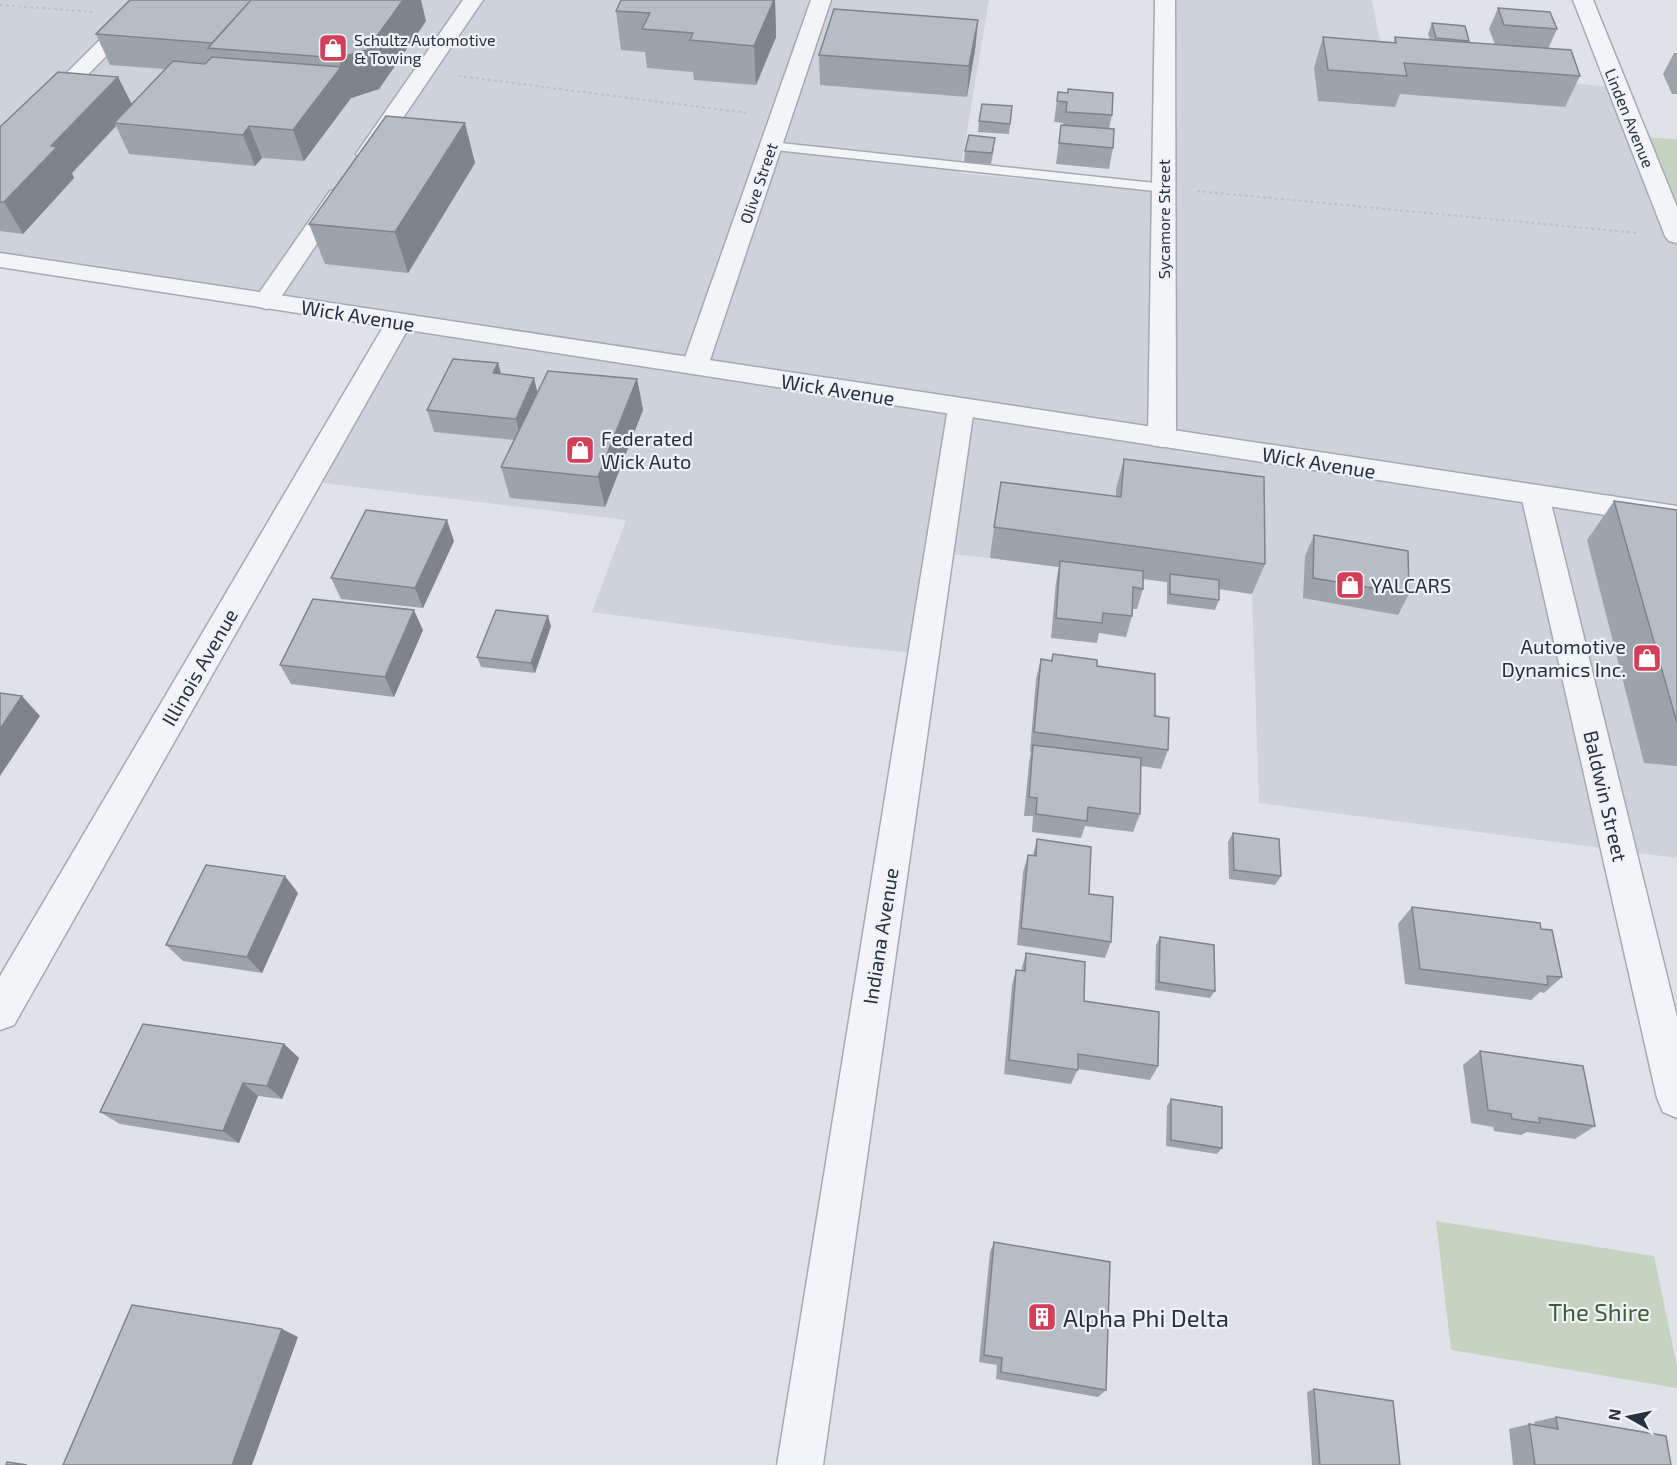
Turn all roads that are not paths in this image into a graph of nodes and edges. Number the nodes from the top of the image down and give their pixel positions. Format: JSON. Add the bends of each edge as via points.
{"nodes":[{"id":1,"x":151,"y":0,"type":"edge"},
{"id":2,"x":474,"y":0,"type":"edge"},
{"id":3,"x":821,"y":0,"type":"edge"},
{"id":4,"x":1165,"y":0,"type":"edge"},
{"id":5,"x":1583,"y":0,"type":"edge"},
{"id":6,"x":771,"y":146,"type":"junction"},
{"id":7,"x":0,"y":151,"type":"edge"},
{"id":8,"x":1164,"y":188,"type":"junction"},
{"id":9,"x":1677,"y":236,"type":"edge"},
{"id":10,"x":0,"y":260,"type":"edge"},
{"id":11,"x":266,"y":301,"type":"junction"},
{"id":12,"x":399,"y":322,"type":"junction"},
{"id":13,"x":695,"y":366,"type":"junction"},
{"id":14,"x":961,"y":408,"type":"junction"},
{"id":15,"x":1162,"y":438,"type":"junction"},
{"id":16,"x":1535,"y":495,"type":"junction"},
{"id":17,"x":1677,"y":516,"type":"edge"},
{"id":18,"x":0,"y":1012,"type":"edge"},
{"id":19,"x":1677,"y":1098,"type":"edge"},
{"id":20,"x":800,"y":1465,"type":"edge"}],
"edges":[{"from":1,"to":7,"type":"street"},
{"from":2,"to":11,"type":"street"},
{"from":3,"to":6,"type":"street","name":"Olive Street"},
{"from":4,"to":8,"type":"street","name":"Sycamore Street"},
{"from":5,"to":9,"type":"street","name":"Linden Avenue"},
{"from":6,"to":8,"type":"lane"},
{"from":6,"to":13,"type":"street","name":"Olive Street"},
{"from":8,"to":15,"type":"street","name":"Sycamore Street"},
{"from":10,"to":11,"type":"street","name":"Wick Avenue"},
{"from":11,"to":12,"type":"street","name":"Wick Avenue"},
{"from":12,"to":13,"type":"street","name":"Wick Avenue"},
{"from":12,"to":18,"type":"street","name":"Illinois Avenue"},
{"from":13,"to":14,"type":"street","name":"Wick Avenue"},
{"from":14,"to":15,"type":"street","name":"Wick Avenue"},
{"from":14,"to":20,"type":"street","name":"Indiana Avenue"},
{"from":15,"to":16,"type":"street","name":"Wick Avenue"},
{"from":16,"to":17,"type":"street","name":"Wick Avenue"},
{"from":16,"to":19,"type":"street","name":"Baldwin Street"}]}
